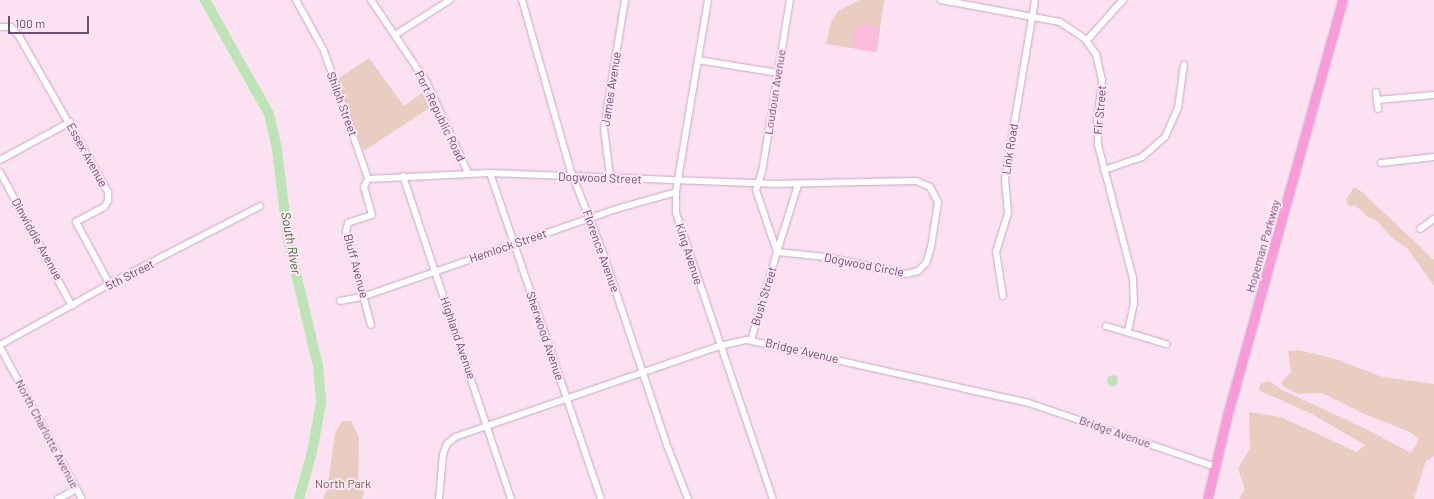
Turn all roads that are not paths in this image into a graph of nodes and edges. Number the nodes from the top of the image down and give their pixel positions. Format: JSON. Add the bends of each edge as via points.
{"nodes":[{"id":1,"x":296,"y":0,"type":"edge"},
{"id":2,"x":371,"y":0,"type":"edge"},
{"id":3,"x":450,"y":0,"type":"edge"},
{"id":4,"x":522,"y":0,"type":"edge"},
{"id":5,"x":625,"y":0,"type":"edge"},
{"id":6,"x":708,"y":0,"type":"edge"},
{"id":7,"x":790,"y":0,"type":"edge"},
{"id":8,"x":941,"y":0,"type":"edge"},
{"id":9,"x":1035,"y":0,"type":"edge"},
{"id":10,"x":1123,"y":0,"type":"edge"},
{"id":11,"x":1343,"y":0,"type":"edge"},
{"id":12,"x":952,"y":1,"type":"edge"},
{"id":13,"x":1032,"y":16,"type":"junction"},
{"id":14,"x":0,"y":27,"type":"edge"},
{"id":15,"x":395,"y":35,"type":"junction"},
{"id":16,"x":1087,"y":40,"type":"junction"},
{"id":17,"x":698,"y":60,"type":"junction"},
{"id":18,"x":1184,"y":64,"type":"dead end"},
{"id":19,"x":778,"y":73,"type":"junction"},
{"id":20,"x":1376,"y":92,"type":"dead end"},
{"id":21,"x":1434,"y":95,"type":"edge"},
{"id":22,"x":1377,"y":100,"type":"junction"},
{"id":23,"x":1378,"y":110,"type":"dead end"},
{"id":24,"x":70,"y":122,"type":"junction"},
{"id":25,"x":1434,"y":157,"type":"edge"},
{"id":26,"x":0,"y":160,"type":"edge"},
{"id":27,"x":1381,"y":163,"type":"dead end"},
{"id":28,"x":1104,"y":170,"type":"junction"},
{"id":29,"x":0,"y":172,"type":"edge"},
{"id":30,"x":468,"y":173,"type":"junction"},
{"id":31,"x":490,"y":173,"type":"junction"},
{"id":32,"x":403,"y":176,"type":"junction"},
{"id":33,"x":573,"y":176,"type":"junction"},
{"id":34,"x":610,"y":177,"type":"junction"},
{"id":35,"x":368,"y":179,"type":"junction"},
{"id":36,"x":677,"y":181,"type":"junction"},
{"id":37,"x":758,"y":184,"type":"junction"},
{"id":38,"x":798,"y":185,"type":"junction"},
{"id":39,"x":676,"y":192,"type":"junction"},
{"id":40,"x":260,"y":206,"type":"dead end"},
{"id":41,"x":590,"y":218,"type":"junction"},
{"id":42,"x":1434,"y":219,"type":"edge"},
{"id":43,"x":1420,"y":229,"type":"dead end"},
{"id":44,"x":514,"y":244,"type":"junction"},
{"id":45,"x":777,"y":252,"type":"junction"},
{"id":46,"x":435,"y":271,"type":"junction"},
{"id":47,"x":110,"y":284,"type":"junction"},
{"id":48,"x":364,"y":296,"type":"junction"},
{"id":49,"x":1003,"y":296,"type":"dead end"},
{"id":50,"x":340,"y":301,"type":"dead end"},
{"id":51,"x":72,"y":306,"type":"junction"},
{"id":52,"x":371,"y":325,"type":"dead end"},
{"id":53,"x":1106,"y":326,"type":"dead end"},
{"id":54,"x":1128,"y":332,"type":"junction"},
{"id":55,"x":751,"y":340,"type":"junction"},
{"id":56,"x":1166,"y":344,"type":"dead end"},
{"id":57,"x":0,"y":346,"type":"edge"},
{"id":58,"x":720,"y":346,"type":"junction"},
{"id":59,"x":643,"y":373,"type":"junction"},
{"id":60,"x":567,"y":399,"type":"junction"},
{"id":61,"x":487,"y":426,"type":"junction"},
{"id":62,"x":1216,"y":467,"type":"junction"},
{"id":63,"x":77,"y":488,"type":"junction"},
{"id":64,"x":58,"y":499,"type":"edge"},
{"id":65,"x":82,"y":499,"type":"edge"},
{"id":66,"x":439,"y":499,"type":"edge"},
{"id":67,"x":511,"y":499,"type":"edge"},
{"id":68,"x":601,"y":499,"type":"edge"},
{"id":69,"x":688,"y":499,"type":"edge"},
{"id":70,"x":773,"y":499,"type":"edge"},
{"id":71,"x":1208,"y":499,"type":"edge"}],
"edges":[{"from":1,"to":35,"type":"street","name":"Shiloh Street","via":[[322,47]]},
{"from":2,"to":15,"type":"street","name":"Port Republic Road"},
{"from":3,"to":15,"type":"street"},
{"from":4,"to":33,"type":"street","name":"Florence Avenue"},
{"from":5,"to":34,"type":"street","name":"James Avenue","via":[[604,128]]},
{"from":6,"to":17,"type":"street","name":"King Avenue"},
{"from":7,"to":19,"type":"street","name":"Loudoun Avenue"},
{"from":8,"to":12,"type":"street","name":"Fir Street"},
{"from":9,"to":13,"type":"street","name":"Link Road"},
{"from":10,"to":16,"type":"street"},
{"from":11,"to":62,"type":"main road","name":"Hopeman Parkway"},
{"from":12,"to":13,"type":"street","name":"Fir Street"},
{"from":13,"to":16,"type":"street","name":"Fir Street","via":[[1068,25]]},
{"from":13,"to":49,"type":"street","name":"Link Road","via":[[1005,179],[1008,213],[996,252]]},
{"from":14,"to":24,"type":"street","name":"Essex Avenue","via":[[10,27],[19,36],[61,112]]},
{"from":15,"to":30,"type":"street","name":"Port Republic Road","via":[[427,83]]},
{"from":16,"to":28,"type":"street","name":"Fir Street","via":[[1096,54],[1102,73],[1097,135]]},
{"from":17,"to":19,"type":"street"},
{"from":17,"to":36,"type":"street","name":"King Avenue"},
{"from":18,"to":28,"type":"street","via":[[1178,108],[1164,137],[1142,157]]},
{"from":19,"to":37,"type":"street","name":"Loudoun Avenue"},
{"from":20,"to":22,"type":"street"},
{"from":21,"to":22,"type":"street"},
{"from":22,"to":23,"type":"street"},
{"from":24,"to":26,"type":"street"},
{"from":24,"to":47,"type":"street","name":"Essex Avenue","via":[[108,192],[108,201],[104,207],[76,222]]},
{"from":25,"to":27,"type":"street"},
{"from":28,"to":54,"type":"street","name":"Fir Street","via":[[1133,278],[1134,303]]},
{"from":29,"to":51,"type":"street","name":"Dinwiddie Avenue"},
{"from":30,"to":31,"type":"street","name":"Dogwood Street"},
{"from":30,"to":32,"type":"street","name":"Dogwood Street"},
{"from":31,"to":33,"type":"street","name":"Dogwood Street"},
{"from":31,"to":44,"type":"street","name":"Sherwood Avenue"},
{"from":32,"to":35,"type":"street"},
{"from":32,"to":46,"type":"street","name":"Highland Avenue"},
{"from":33,"to":34,"type":"street","name":"Dogwood Street"},
{"from":33,"to":41,"type":"street","name":"Florence Avenue"},
{"from":34,"to":36,"type":"street","name":"Dogwood Street"},
{"from":35,"to":48,"type":"street","name":"Bluff Avenue","via":[[364,187],[372,215],[348,223],[346,228]]},
{"from":36,"to":37,"type":"street","name":"Dogwood Street"},
{"from":36,"to":39,"type":"street","name":"King Avenue"},
{"from":37,"to":38,"type":"street","name":"Dogwood Street"},
{"from":37,"to":45,"type":"street","name":"Bush Street","via":[[756,199]]},
{"from":38,"to":45,"type":"street","name":"Bush Street"},
{"from":38,"to":45,"type":"street","name":"Dogwood Circle","via":[[916,181],[927,185],[936,196],[938,207],[928,259],[918,271],[907,274],[826,257]]},
{"from":39,"to":41,"type":"street","name":"Hemlock Street"},
{"from":39,"to":58,"type":"street","name":"King Avenue","via":[[678,218]]},
{"from":40,"to":47,"type":"street","name":"5th Street"},
{"from":41,"to":44,"type":"street","name":"Hemlock Street"},
{"from":41,"to":59,"type":"street","name":"Florence Avenue"},
{"from":42,"to":43,"type":"street"},
{"from":44,"to":46,"type":"street","name":"Hemlock Street"},
{"from":44,"to":60,"type":"street","name":"Sherwood Avenue"},
{"from":45,"to":55,"type":"street","name":"Bush Street"},
{"from":46,"to":48,"type":"street","name":"Hemlock Street"},
{"from":46,"to":61,"type":"street","name":"Highland Avenue"},
{"from":47,"to":51,"type":"street","name":"5th Street"},
{"from":48,"to":50,"type":"street","name":"Hemlock Street"},
{"from":48,"to":52,"type":"street","name":"Bluff Avenue"},
{"from":51,"to":57,"type":"street","name":"5th Street"},
{"from":53,"to":54,"type":"street"},
{"from":54,"to":56,"type":"street"},
{"from":55,"to":58,"type":"street","name":"Bridge Avenue"},
{"from":55,"to":62,"type":"street","name":"Bridge Avenue","via":[[1034,405]]},
{"from":57,"to":63,"type":"street","name":"North Charlotte Avenue"},
{"from":58,"to":59,"type":"street","name":"Bridge Avenue"},
{"from":58,"to":70,"type":"street","name":"King Avenue"},
{"from":59,"to":60,"type":"street","name":"Bridge Avenue"},
{"from":59,"to":69,"type":"street","name":"Florence Avenue"},
{"from":60,"to":61,"type":"street","name":"Bridge Avenue"},
{"from":60,"to":68,"type":"street","name":"Sherwood Avenue"},
{"from":61,"to":66,"type":"street","name":"Bridge Avenue","via":[[460,435],[447,444],[443,454]]},
{"from":61,"to":67,"type":"street","name":"Highland Avenue"},
{"from":62,"to":71,"type":"main road","name":"Hopeman Parkway"},
{"from":63,"to":64,"type":"street"},
{"from":63,"to":65,"type":"street","name":"North Charlotte Avenue"}]}
